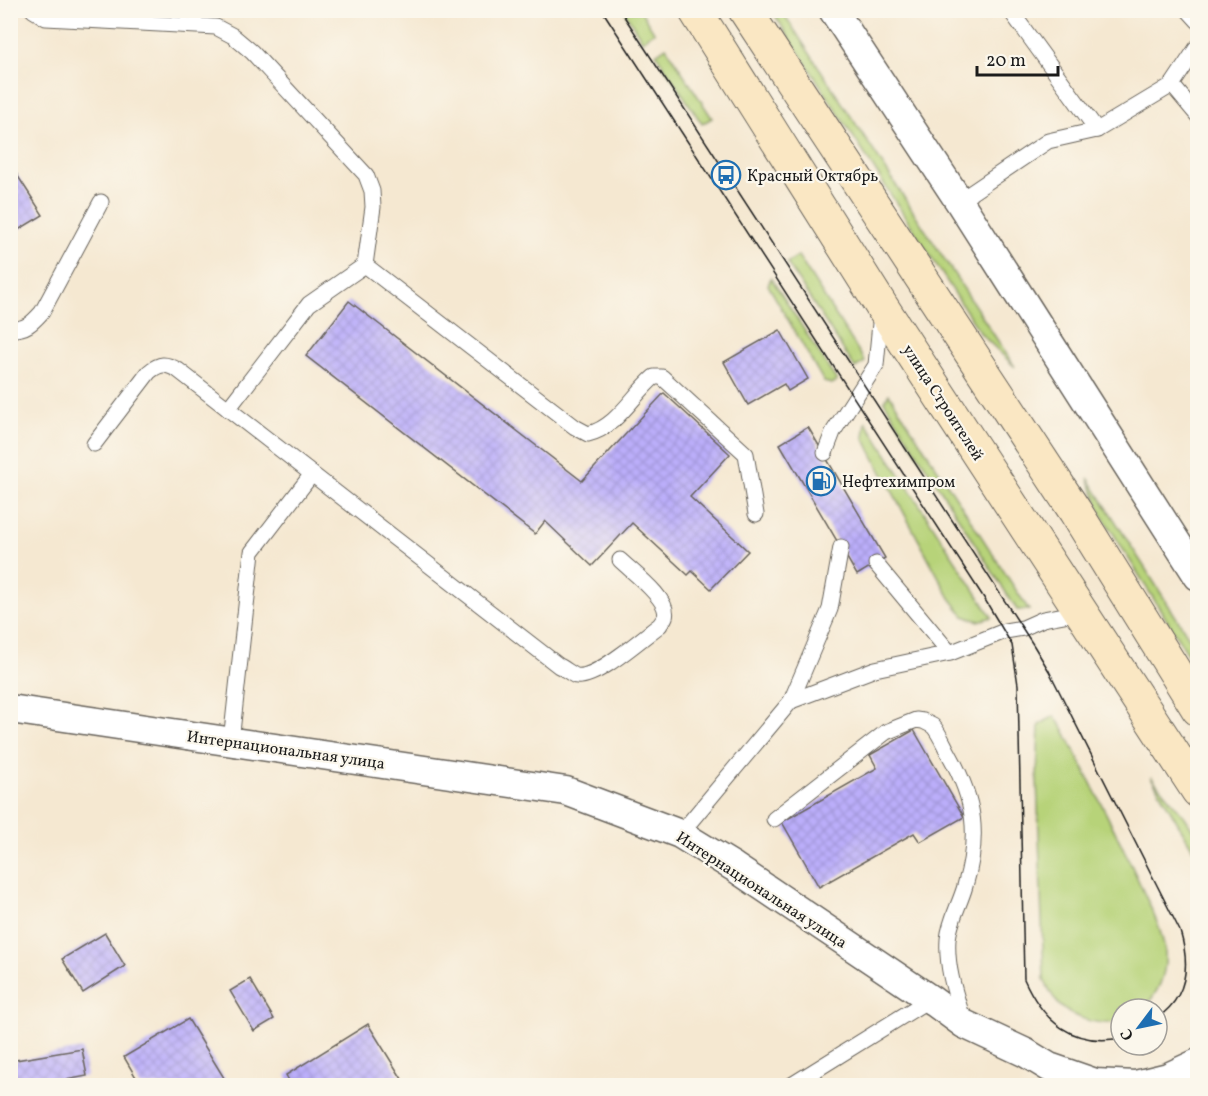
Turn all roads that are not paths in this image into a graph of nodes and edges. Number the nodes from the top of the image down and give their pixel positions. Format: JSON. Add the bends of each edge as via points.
{"nodes":[{"id":1,"x":33,"y":10,"type":"edge"},
{"id":2,"x":695,"y":10,"type":"edge"},
{"id":3,"x":745,"y":10,"type":"edge"},
{"id":4,"x":833,"y":10,"type":"edge"},
{"id":5,"x":1010,"y":10,"type":"edge"},
{"id":6,"x":1188,"y":10,"type":"edge"},
{"id":7,"x":1197,"y":21,"type":"edge"},
{"id":8,"x":1197,"y":46,"type":"edge"},
{"id":9,"x":1172,"y":86,"type":"junction"},
{"id":10,"x":1197,"y":116,"type":"edge"},
{"id":11,"x":1097,"y":130,"type":"junction"},
{"id":12,"x":959,"y":201,"type":"junction"},
{"id":13,"x":101,"y":202,"type":"dead end"},
{"id":14,"x":365,"y":265,"type":"junction"},
{"id":15,"x":882,"y":307,"type":"junction"},
{"id":16,"x":10,"y":329,"type":"edge"},
{"id":17,"x":228,"y":408,"type":"junction"},
{"id":18,"x":94,"y":444,"type":"dead end"},
{"id":19,"x":825,"y":453,"type":"dead end"},
{"id":20,"x":312,"y":474,"type":"junction"},
{"id":21,"x":756,"y":514,"type":"dead end"},
{"id":22,"x":841,"y":547,"type":"dead end"},
{"id":23,"x":620,"y":560,"type":"dead end"},
{"id":24,"x":876,"y":564,"type":"dead end"},
{"id":25,"x":1197,"y":576,"type":"edge"},
{"id":26,"x":1080,"y":612,"type":"junction"},
{"id":27,"x":950,"y":653,"type":"junction"},
{"id":28,"x":791,"y":701,"type":"junction"},
{"id":29,"x":10,"y":709,"type":"edge"},
{"id":30,"x":1197,"y":709,"type":"edge"},
{"id":31,"x":231,"y":741,"type":"junction"},
{"id":32,"x":1197,"y":791,"type":"edge"},
{"id":33,"x":774,"y":819,"type":"dead end"},
{"id":34,"x":680,"y":834,"type":"junction"},
{"id":35,"x":930,"y":999,"type":"junction"},
{"id":36,"x":964,"y":1024,"type":"junction"},
{"id":37,"x":1197,"y":1063,"type":"edge"},
{"id":38,"x":1156,"y":1084,"type":"edge"},
{"id":39,"x":790,"y":1086,"type":"edge"}],
"edges":[{"from":1,"to":14,"type":"lane","via":[[46,18],[216,27],[233,36],[366,175],[373,207]]},
{"from":2,"to":15,"type":"main road","name":"улица Строителей"},
{"from":3,"to":30,"type":"main road","via":[[1075,511]]},
{"from":4,"to":12,"type":"street"},
{"from":5,"to":11,"type":"lane"},
{"from":6,"to":7,"type":"lane"},
{"from":8,"to":9,"type":"lane"},
{"from":9,"to":10,"type":"lane"},
{"from":9,"to":11,"type":"lane"},
{"from":11,"to":12,"type":"lane","via":[[1048,141]]},
{"from":12,"to":25,"type":"street"},
{"from":13,"to":16,"type":"lane","via":[[42,312],[31,325]]},
{"from":14,"to":17,"type":"lane","via":[[309,304]]},
{"from":14,"to":21,"type":"lane","via":[[588,434],[608,425],[654,377],[662,377],[747,454]]},
{"from":15,"to":19,"type":"lane","via":[[876,365],[833,432]]},
{"from":15,"to":26,"type":"main road","name":"улица Строителей"},
{"from":17,"to":18,"type":"lane","via":[[178,370],[167,364],[158,365]]},
{"from":17,"to":20,"type":"lane"},
{"from":20,"to":23,"type":"lane","via":[[559,666],[576,675],[603,666],[666,616],[659,596]]},
{"from":20,"to":31,"type":"lane","via":[[252,552]]},
{"from":22,"to":28,"type":"lane","via":[[830,609]]},
{"from":24,"to":27,"type":"lane"},
{"from":26,"to":27,"type":"lane","via":[[1042,620]]},
{"from":26,"to":32,"type":"main road","name":"улица Строителей"},
{"from":27,"to":28,"type":"lane","via":[[875,669]]},
{"from":28,"to":34,"type":"lane"},
{"from":29,"to":31,"type":"street","name":"Интернациональная улица"},
{"from":31,"to":34,"type":"street","name":"Интернациональная улица","via":[[566,790]]},
{"from":33,"to":36,"type":"lane","via":[[886,732],[916,720],[933,726],[966,787],[972,812],[971,859],[950,927],[947,951]]},
{"from":34,"to":35,"type":"street","name":"Интернациональная улица"},
{"from":35,"to":36,"type":"street","name":"Интернациональная улица"},
{"from":35,"to":39,"type":"lane"},
{"from":36,"to":38,"type":"street","name":"Интернациональная улица","via":[[1072,1076],[1095,1083]]},
{"from":37,"to":38,"type":"street","name":"Интернациональная улица"}]}
